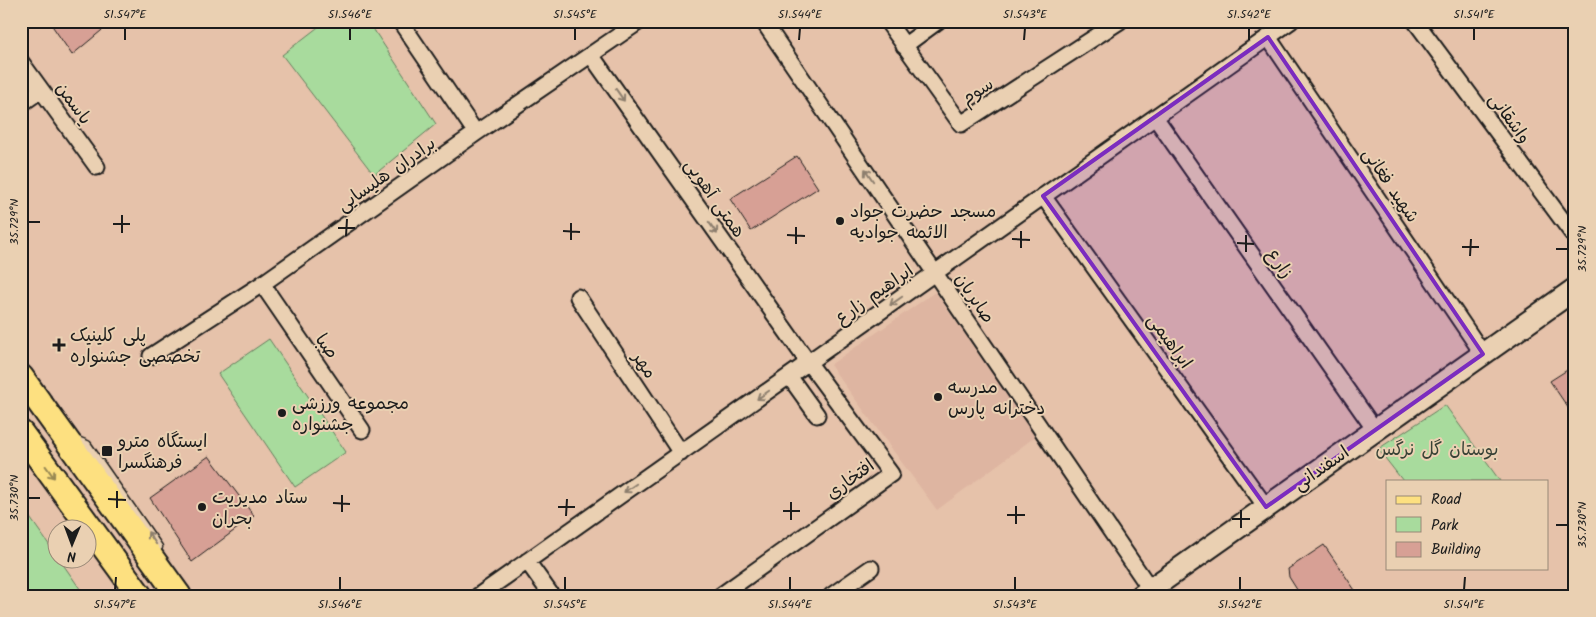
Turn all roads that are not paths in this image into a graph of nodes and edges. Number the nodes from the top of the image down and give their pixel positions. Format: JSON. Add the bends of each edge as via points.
{"nodes":[{"id":1,"x":400,"y":21,"type":"edge"},
{"id":2,"x":640,"y":21,"type":"edge"},
{"id":3,"x":764,"y":21,"type":"edge"},
{"id":4,"x":887,"y":21,"type":"edge"},
{"id":5,"x":938,"y":21,"type":"edge"},
{"id":6,"x":1120,"y":21,"type":"edge"},
{"id":7,"x":1291,"y":21,"type":"edge"},
{"id":8,"x":1415,"y":21,"type":"edge"},
{"id":9,"x":1268,"y":37,"type":"junction"},
{"id":10,"x":904,"y":46,"type":"junction"},
{"id":11,"x":592,"y":55,"type":"junction"},
{"id":12,"x":21,"y":62,"type":"edge"},
{"id":13,"x":42,"y":90,"type":"junction"},
{"id":14,"x":21,"y":104,"type":"edge"},
{"id":15,"x":1155,"y":117,"type":"junction"},
{"id":16,"x":476,"y":133,"type":"junction"},
{"id":17,"x":97,"y":166,"type":"dead end"},
{"id":18,"x":1043,"y":196,"type":"junction"},
{"id":19,"x":1575,"y":237,"type":"edge"},
{"id":20,"x":936,"y":273,"type":"junction"},
{"id":21,"x":262,"y":284,"type":"junction"},
{"id":22,"x":1575,"y":289,"type":"edge"},
{"id":23,"x":578,"y":297,"type":"dead end"},
{"id":24,"x":1482,"y":354,"type":"junction"},
{"id":25,"x":151,"y":356,"type":"dead end"},
{"id":26,"x":808,"y":362,"type":"junction"},
{"id":27,"x":789,"y":376,"type":"junction"},
{"id":28,"x":21,"y":377,"type":"edge"},
{"id":29,"x":816,"y":415,"type":"dead end"},
{"id":30,"x":362,"y":430,"type":"dead end"},
{"id":31,"x":1375,"y":430,"type":"junction"},
{"id":32,"x":21,"y":432,"type":"edge"},
{"id":33,"x":65,"y":439,"type":"junction"},
{"id":34,"x":681,"y":453,"type":"junction"},
{"id":35,"x":1266,"y":507,"type":"junction"},
{"id":36,"x":163,"y":554,"type":"dead end"},
{"id":37,"x":527,"y":561,"type":"junction"},
{"id":38,"x":871,"y":568,"type":"dead end"},
{"id":39,"x":179,"y":590,"type":"edge"},
{"id":40,"x":1149,"y":594,"type":"edge"},
{"id":41,"x":140,"y":596,"type":"edge"},
{"id":42,"x":478,"y":596,"type":"edge"},
{"id":43,"x":552,"y":596,"type":"edge"},
{"id":44,"x":720,"y":596,"type":"edge"},
{"id":45,"x":831,"y":596,"type":"edge"}],
"edges":[{"from":1,"to":16,"type":"street"},
{"from":2,"to":11,"type":"street","name":"برادران هلیسایی"},
{"from":20,"to":3,"type":"street","name":"صابریان","one_way":true},
{"from":4,"to":10,"type":"street","name":"سوم"},
{"from":5,"to":10,"type":"street"},
{"from":6,"to":10,"type":"street","name":"سوم","via":[[961,124]]},
{"from":7,"to":9,"type":"street","name":"ابراهیم زارع"},
{"from":8,"to":19,"type":"street","name":"واشقانی"},
{"from":9,"to":15,"type":"street","name":"ابراهیم زارع"},
{"from":9,"to":24,"type":"street","name":"شهید فغانی"},
{"from":11,"to":16,"type":"street","name":"برادران هلیسایی"},
{"from":11,"to":26,"type":"street","name":"همتی آهویی","one_way":true},
{"from":12,"to":13,"type":"street","name":"یاسمن"},
{"from":13,"to":14,"type":"street"},
{"from":13,"to":17,"type":"street","name":"یاسمن"},
{"from":15,"to":18,"type":"street","name":"ابراهیم زارع"},
{"from":15,"to":31,"type":"street","name":"زارع"},
{"from":16,"to":21,"type":"street","name":"برادران هلیسایی"},
{"from":18,"to":20,"type":"street","name":"ابراهیم زارع"},
{"from":18,"to":35,"type":"street","name":"ابراهیمی"},
{"from":20,"to":26,"type":"street","name":"ابراهیم زارع","one_way":true},
{"from":20,"to":40,"type":"street","name":"صابریان"},
{"from":21,"to":25,"type":"street","name":"برادران هلیسایی"},
{"from":21,"to":30,"type":"street","name":"صبا"},
{"from":22,"to":24,"type":"main road","name":"اسفندانی"},
{"from":23,"to":34,"type":"street","name":"مهر"},
{"from":24,"to":31,"type":"main road","name":"اسفندانی"},
{"from":26,"to":27,"type":"street","name":"ابراهیم زارع"},
{"from":26,"to":44,"type":"street","name":"افتخاری","via":[[891,474]]},
{"from":27,"to":29,"type":"street"},
{"from":27,"to":34,"type":"street","name":"ابراهیم زارع","one_way":true},
{"from":28,"to":33,"type":"main road"},
{"from":31,"to":35,"type":"main road","name":"اسفندانی"},
{"from":32,"to":41,"type":"main road","one_way":true},
{"from":36,"to":33,"type":"lane","one_way":true,"via":[[87,445]]},
{"from":33,"to":39,"type":"main road"},
{"from":34,"to":37,"type":"street","name":"ابراهیم زارع","one_way":true},
{"from":35,"to":40,"type":"main road","name":"اسفندانی"},
{"from":37,"to":42,"type":"street","name":"ابراهیم زارع"},
{"from":37,"to":43,"type":"street"},
{"from":38,"to":45,"type":"street"}]}
